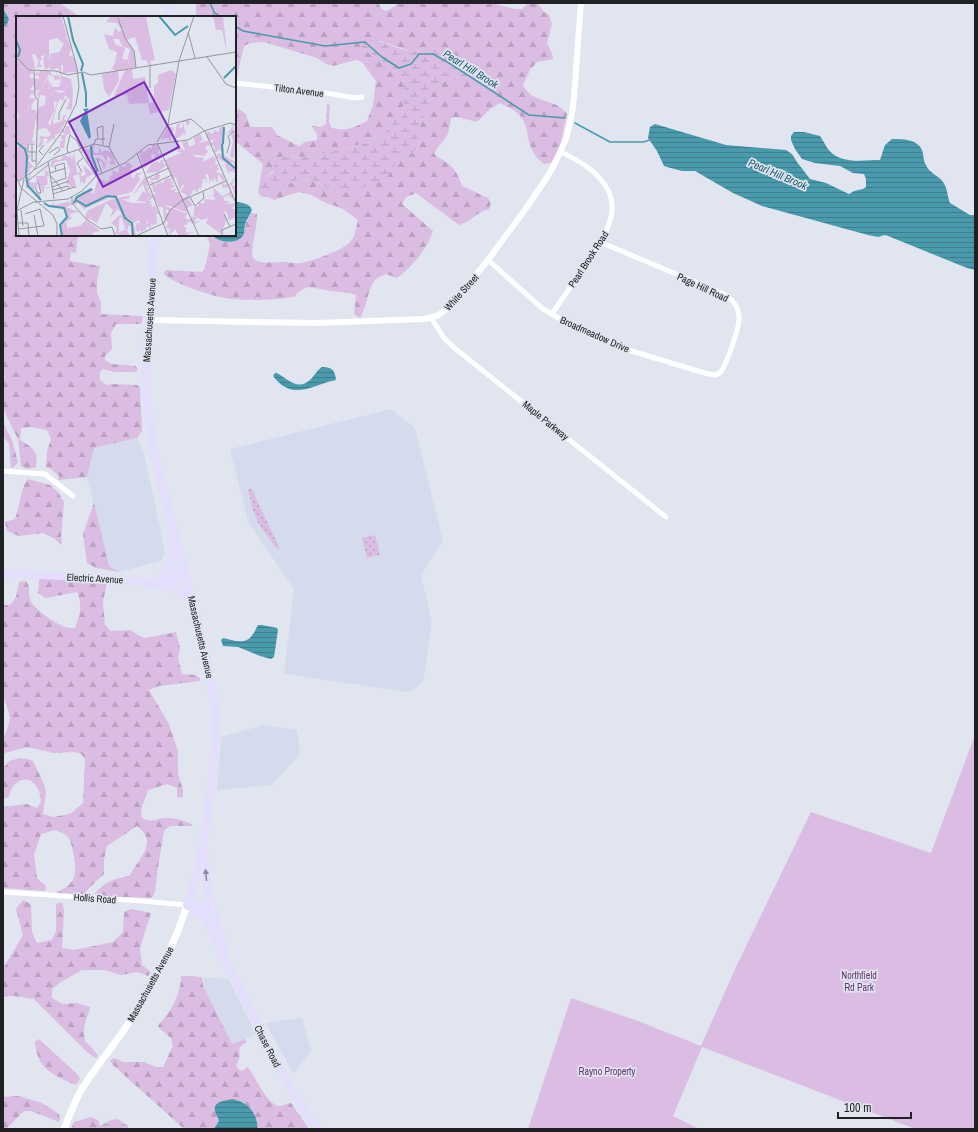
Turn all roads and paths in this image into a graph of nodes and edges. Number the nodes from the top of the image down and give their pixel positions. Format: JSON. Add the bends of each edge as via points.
{"nodes":[{"id":1,"x":170,"y":3,"type":"edge"},
{"id":2,"x":581,"y":3,"type":"edge"},
{"id":3,"x":169,"y":16,"type":"edge"},
{"id":4,"x":236,"y":83,"type":"edge"},
{"id":5,"x":362,"y":97,"type":"dead end"},
{"id":6,"x":561,"y":152,"type":"junction"},
{"id":7,"x":155,"y":236,"type":"edge"},
{"id":8,"x":600,"y":242,"type":"junction"},
{"id":9,"x":488,"y":260,"type":"junction"},
{"id":10,"x":552,"y":314,"type":"junction"},
{"id":11,"x":431,"y":318,"type":"junction"},
{"id":12,"x":148,"y":320,"type":"junction"},
{"id":13,"x":719,"y":374,"type":"joint"},
{"id":14,"x":3,"y":471,"type":"edge"},
{"id":15,"x":73,"y":496,"type":"dead end"},
{"id":16,"x":666,"y":517,"type":"dead end"},
{"id":17,"x":170,"y":519,"type":"junction"},
{"id":18,"x":185,"y":571,"type":"junction"},
{"id":19,"x":3,"y":573,"type":"edge"},
{"id":20,"x":153,"y":584,"type":"junction"},
{"id":21,"x":162,"y":585,"type":"junction"},
{"id":22,"x":192,"y":601,"type":"junction"},
{"id":23,"x":205,"y":834,"type":"junction"},
{"id":24,"x":3,"y":892,"type":"edge"},
{"id":25,"x":187,"y":905,"type":"junction"},
{"id":26,"x":213,"y":914,"type":"junction"},
{"id":27,"x":225,"y":959,"type":"junction"},
{"id":28,"x":64,"y":1129,"type":"edge"},
{"id":29,"x":318,"y":1129,"type":"edge"}],
"edges":[{"from":1,"to":3,"type":"main road"},
{"from":2,"to":6,"type":"street","name":"White Street","via":[[574,96],[569,127]]},
{"from":4,"to":5,"type":"street","name":"Tilton Avenue"},
{"from":6,"to":8,"type":"street","name":"Pearl Brook Road","via":[[592,169],[610,193],[612,217]]},
{"from":6,"to":9,"type":"street","name":"White Street","via":[[548,176]]},
{"from":7,"to":12,"type":"main road","name":"Massachusetts Avenue"},
{"from":8,"to":10,"type":"street","name":"Pearl Brook Road"},
{"from":8,"to":13,"type":"street","name":"Page Hill Road","via":[[726,295],[732,301],[738,309],[739,326]]},
{"from":9,"to":10,"type":"street","name":"Broadmeadow Drive"},
{"from":9,"to":11,"type":"street","name":"White Street","via":[[449,307]]},
{"from":10,"to":13,"type":"street","name":"Broadmeadow Drive","via":[[625,349],[708,374]]},
{"from":11,"to":12,"type":"street","name":"White Street","via":[[318,323]]},
{"from":11,"to":16,"type":"street","name":"Maple Parkway","via":[[444,338],[461,353]]},
{"from":12,"to":17,"type":"main road","name":"Massachusetts Avenue","via":[[146,395],[152,442]]},
{"from":14,"to":15,"type":"street","via":[[45,474]]},
{"from":17,"to":18,"type":"main road","name":"Massachusetts Avenue"},
{"from":17,"to":20,"type":"main road","via":[[170,564],[165,575]]},
{"from":18,"to":20,"type":"main road"},
{"from":18,"to":21,"type":"main road","via":[[175,581]]},
{"from":18,"to":22,"type":"main road","name":"Massachusetts Avenue"},
{"from":19,"to":20,"type":"main road","name":"Electric Avenue","via":[[98,577]]},
{"from":20,"to":21,"type":"main road","name":"Electric Avenue"},
{"from":21,"to":22,"type":"main road","via":[[182,592]]},
{"from":22,"to":23,"type":"main road","name":"Massachusetts Avenue","via":[[209,665],[215,714],[214,762]]},
{"from":23,"to":25,"type":"main road","name":"Massachusetts Avenue","via":[[197,874]]},
{"from":26,"to":23,"type":"main road","name":"Chase Road","one_way":true,"via":[[207,891]]},
{"from":24,"to":25,"type":"street","name":"Hollis Road"},
{"from":25,"to":26,"type":"main road","via":[[200,906]]},
{"from":25,"to":27,"type":"main road","name":"Chase Road","via":[[204,917]]},
{"from":25,"to":28,"type":"main road","name":"Massachusetts Avenue","via":[[163,965],[131,1019],[83,1088]]},
{"from":26,"to":27,"type":"main road","name":"Chase Road"},
{"from":27,"to":29,"type":"main road","name":"Chase Road","via":[[289,1087]]}]}
